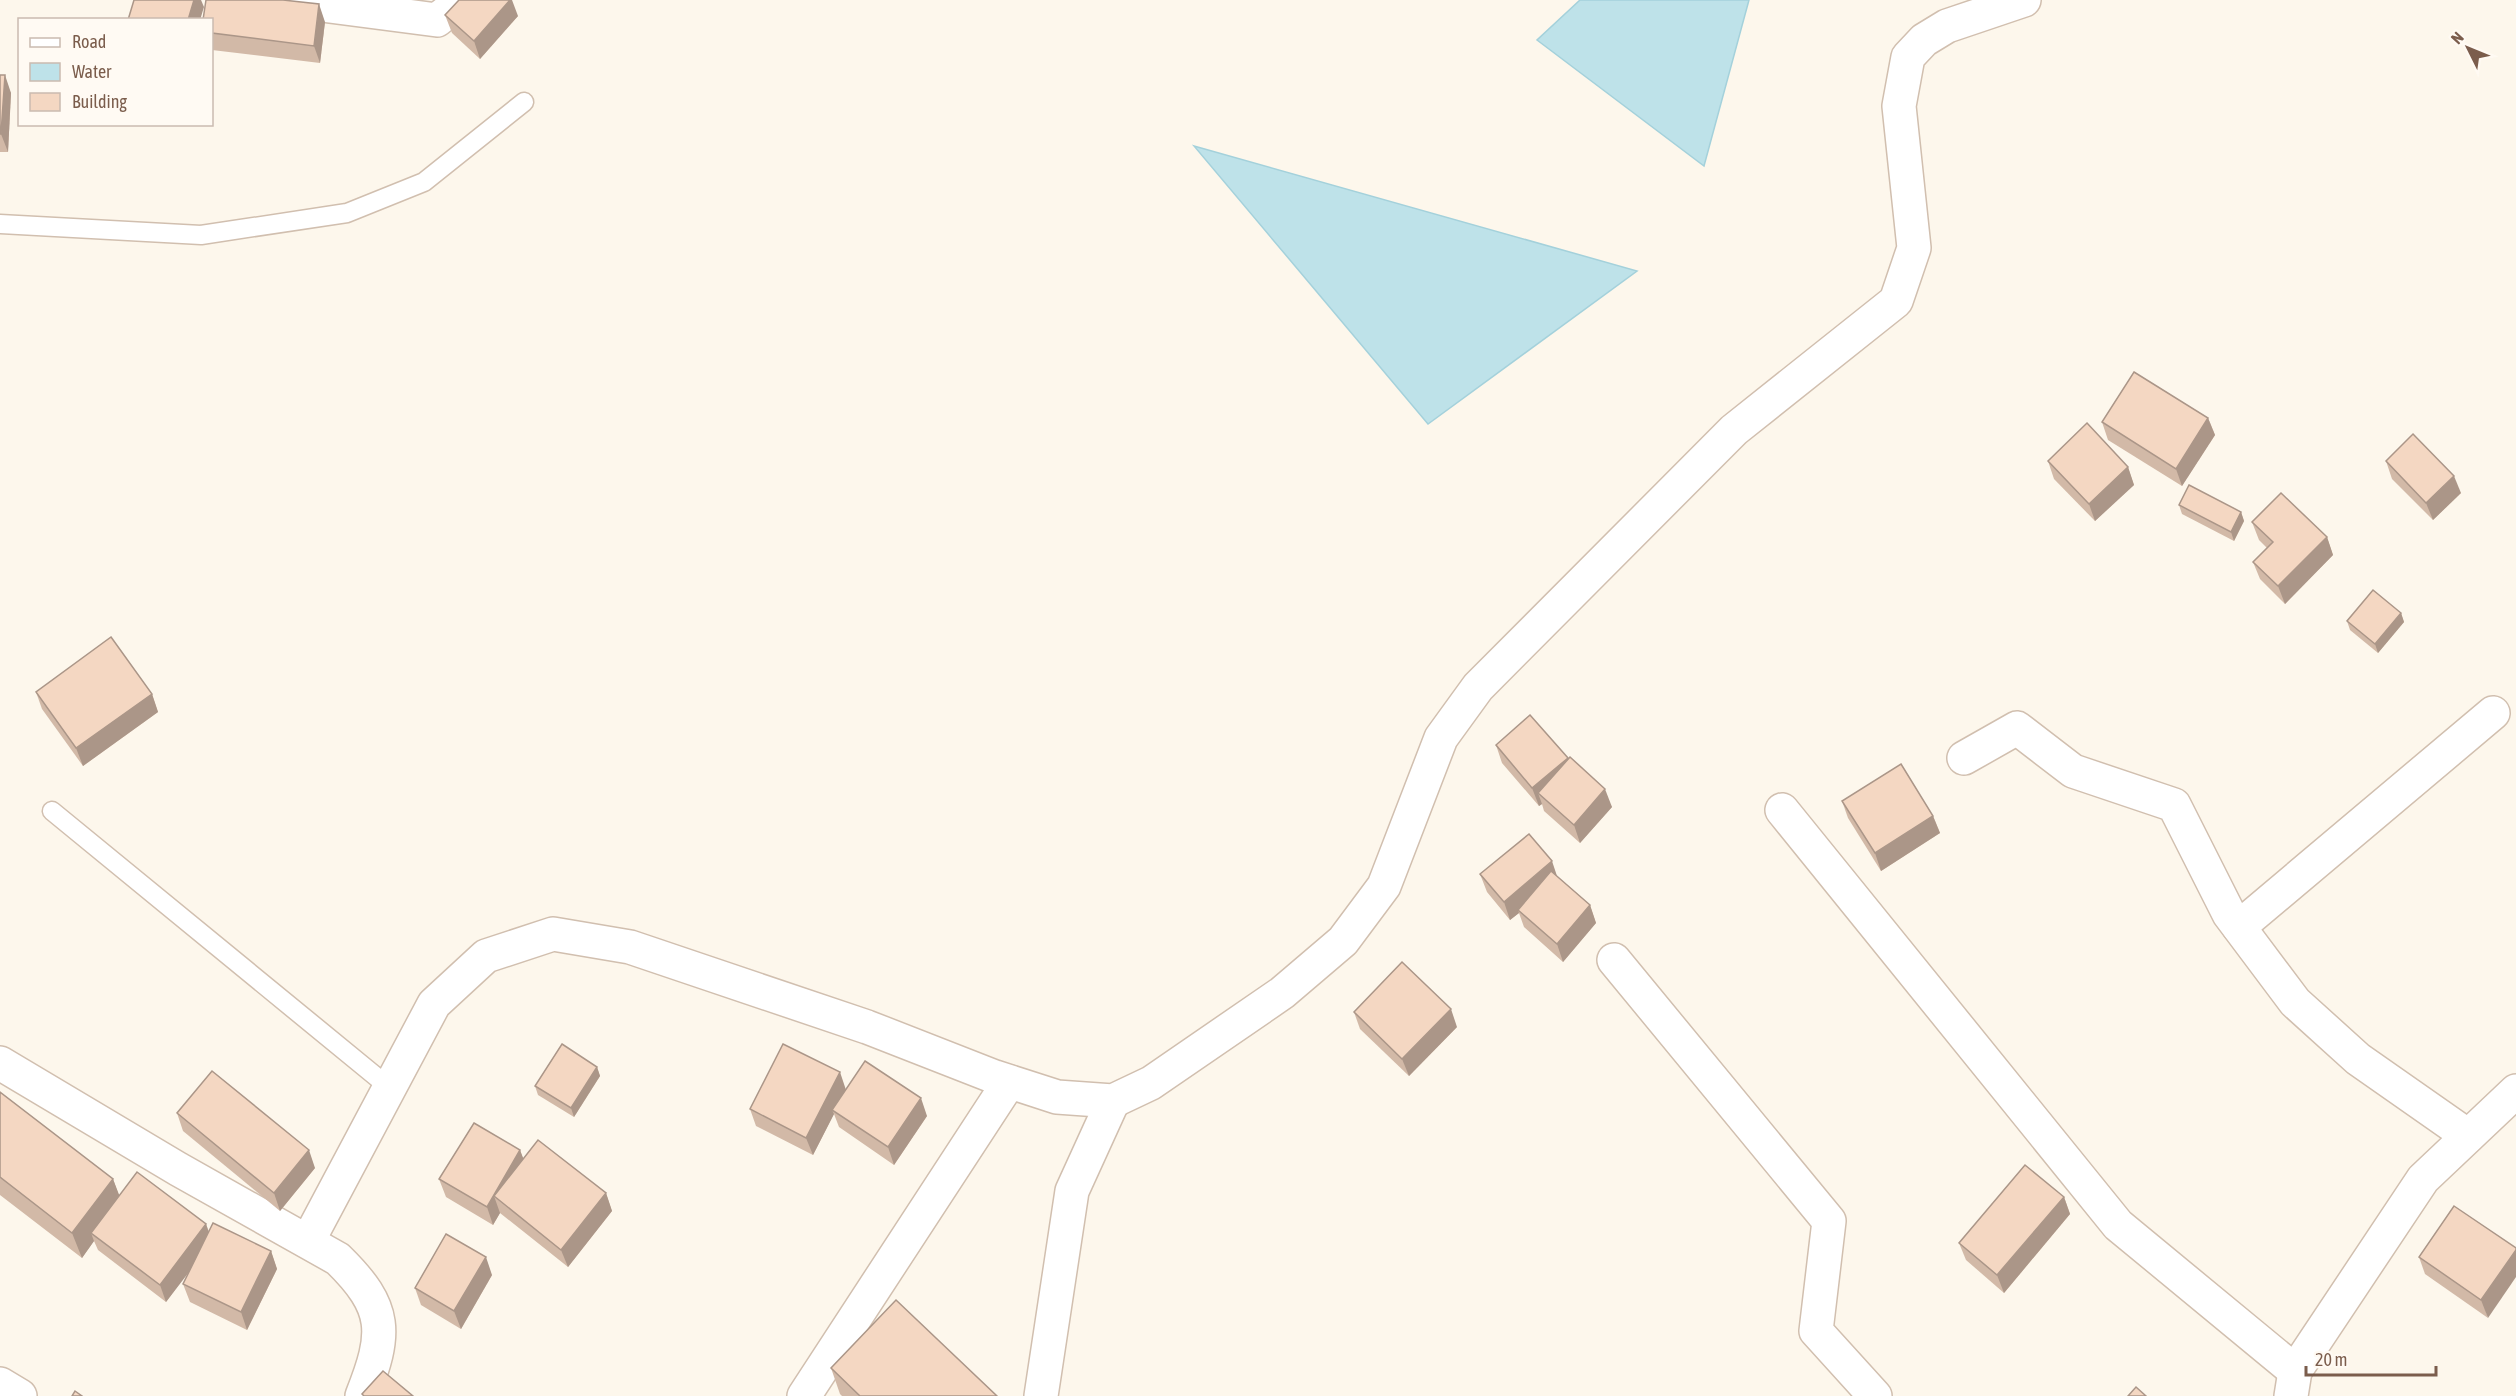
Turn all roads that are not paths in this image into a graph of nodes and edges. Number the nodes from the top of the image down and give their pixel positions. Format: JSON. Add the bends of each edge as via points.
{"nodes":[{"id":1,"x":283,"y":0,"type":"edge"},
{"id":2,"x":462,"y":0,"type":"edge"},
{"id":3,"x":2024,"y":0,"type":"edge"},
{"id":4,"x":524,"y":102,"type":"dead end"},
{"id":5,"x":0,"y":224,"type":"edge"},
{"id":6,"x":2493,"y":713,"type":"dead end"},
{"id":7,"x":1964,"y":758,"type":"dead end"},
{"id":8,"x":1782,"y":810,"type":"dead end"},
{"id":9,"x":52,"y":811,"type":"dead end"},
{"id":10,"x":2240,"y":927,"type":"junction"},
{"id":11,"x":1614,"y":960,"type":"dead end"},
{"id":12,"x":0,"y":1063,"type":"edge"},
{"id":13,"x":1009,"y":1082,"type":"junction"},
{"id":14,"x":390,"y":1088,"type":"junction"},
{"id":15,"x":2516,"y":1091,"type":"edge"},
{"id":16,"x":1113,"y":1101,"type":"junction"},
{"id":17,"x":2468,"y":1136,"type":"junction"},
{"id":18,"x":308,"y":1241,"type":"junction"},
{"id":19,"x":2293,"y":1383,"type":"edge"},
{"id":20,"x":0,"y":1384,"type":"edge"},
{"id":21,"x":20,"y":1396,"type":"edge"},
{"id":22,"x":362,"y":1396,"type":"edge"},
{"id":23,"x":804,"y":1396,"type":"edge"},
{"id":24,"x":1041,"y":1396,"type":"edge"},
{"id":25,"x":1875,"y":1396,"type":"edge"}],
"edges":[{"from":1,"to":2,"type":"street","via":[[437,20]]},
{"from":3,"to":16,"type":"street","via":[[1947,26],[1924,40],[1908,57],[1899,106],[1914,248],[1896,300],[1734,430],[1478,687],[1441,738],[1384,886],[1343,941],[1282,993],[1151,1083]]},
{"from":4,"to":5,"type":"lane","via":[[424,182],[347,213],[201,235]]},
{"from":6,"to":10,"type":"street"},
{"from":7,"to":10,"type":"street","via":[[2017,728],[2073,771],[2174,805],[2229,914]]},
{"from":8,"to":19,"type":"street","via":[[2118,1225]]},
{"from":9,"to":14,"type":"lane"},
{"from":10,"to":17,"type":"street","via":[[2295,1002],[2358,1059]]},
{"from":11,"to":25,"type":"street","via":[[1829,1221],[1816,1331]]},
{"from":12,"to":18,"type":"street","via":[[177,1169]]},
{"from":13,"to":14,"type":"street","via":[[867,1027],[630,947],[553,934],[486,956],[434,1004]]},
{"from":13,"to":16,"type":"street","via":[[1057,1097]]},
{"from":13,"to":23,"type":"street"},
{"from":14,"to":18,"type":"street"},
{"from":15,"to":17,"type":"street"},
{"from":16,"to":24,"type":"street","via":[[1072,1191]]},
{"from":17,"to":19,"type":"street","via":[[2423,1179]]},
{"from":18,"to":22,"type":"street","via":[[339,1259],[376,1305],[376,1361]]},
{"from":20,"to":21,"type":"street"}]}
